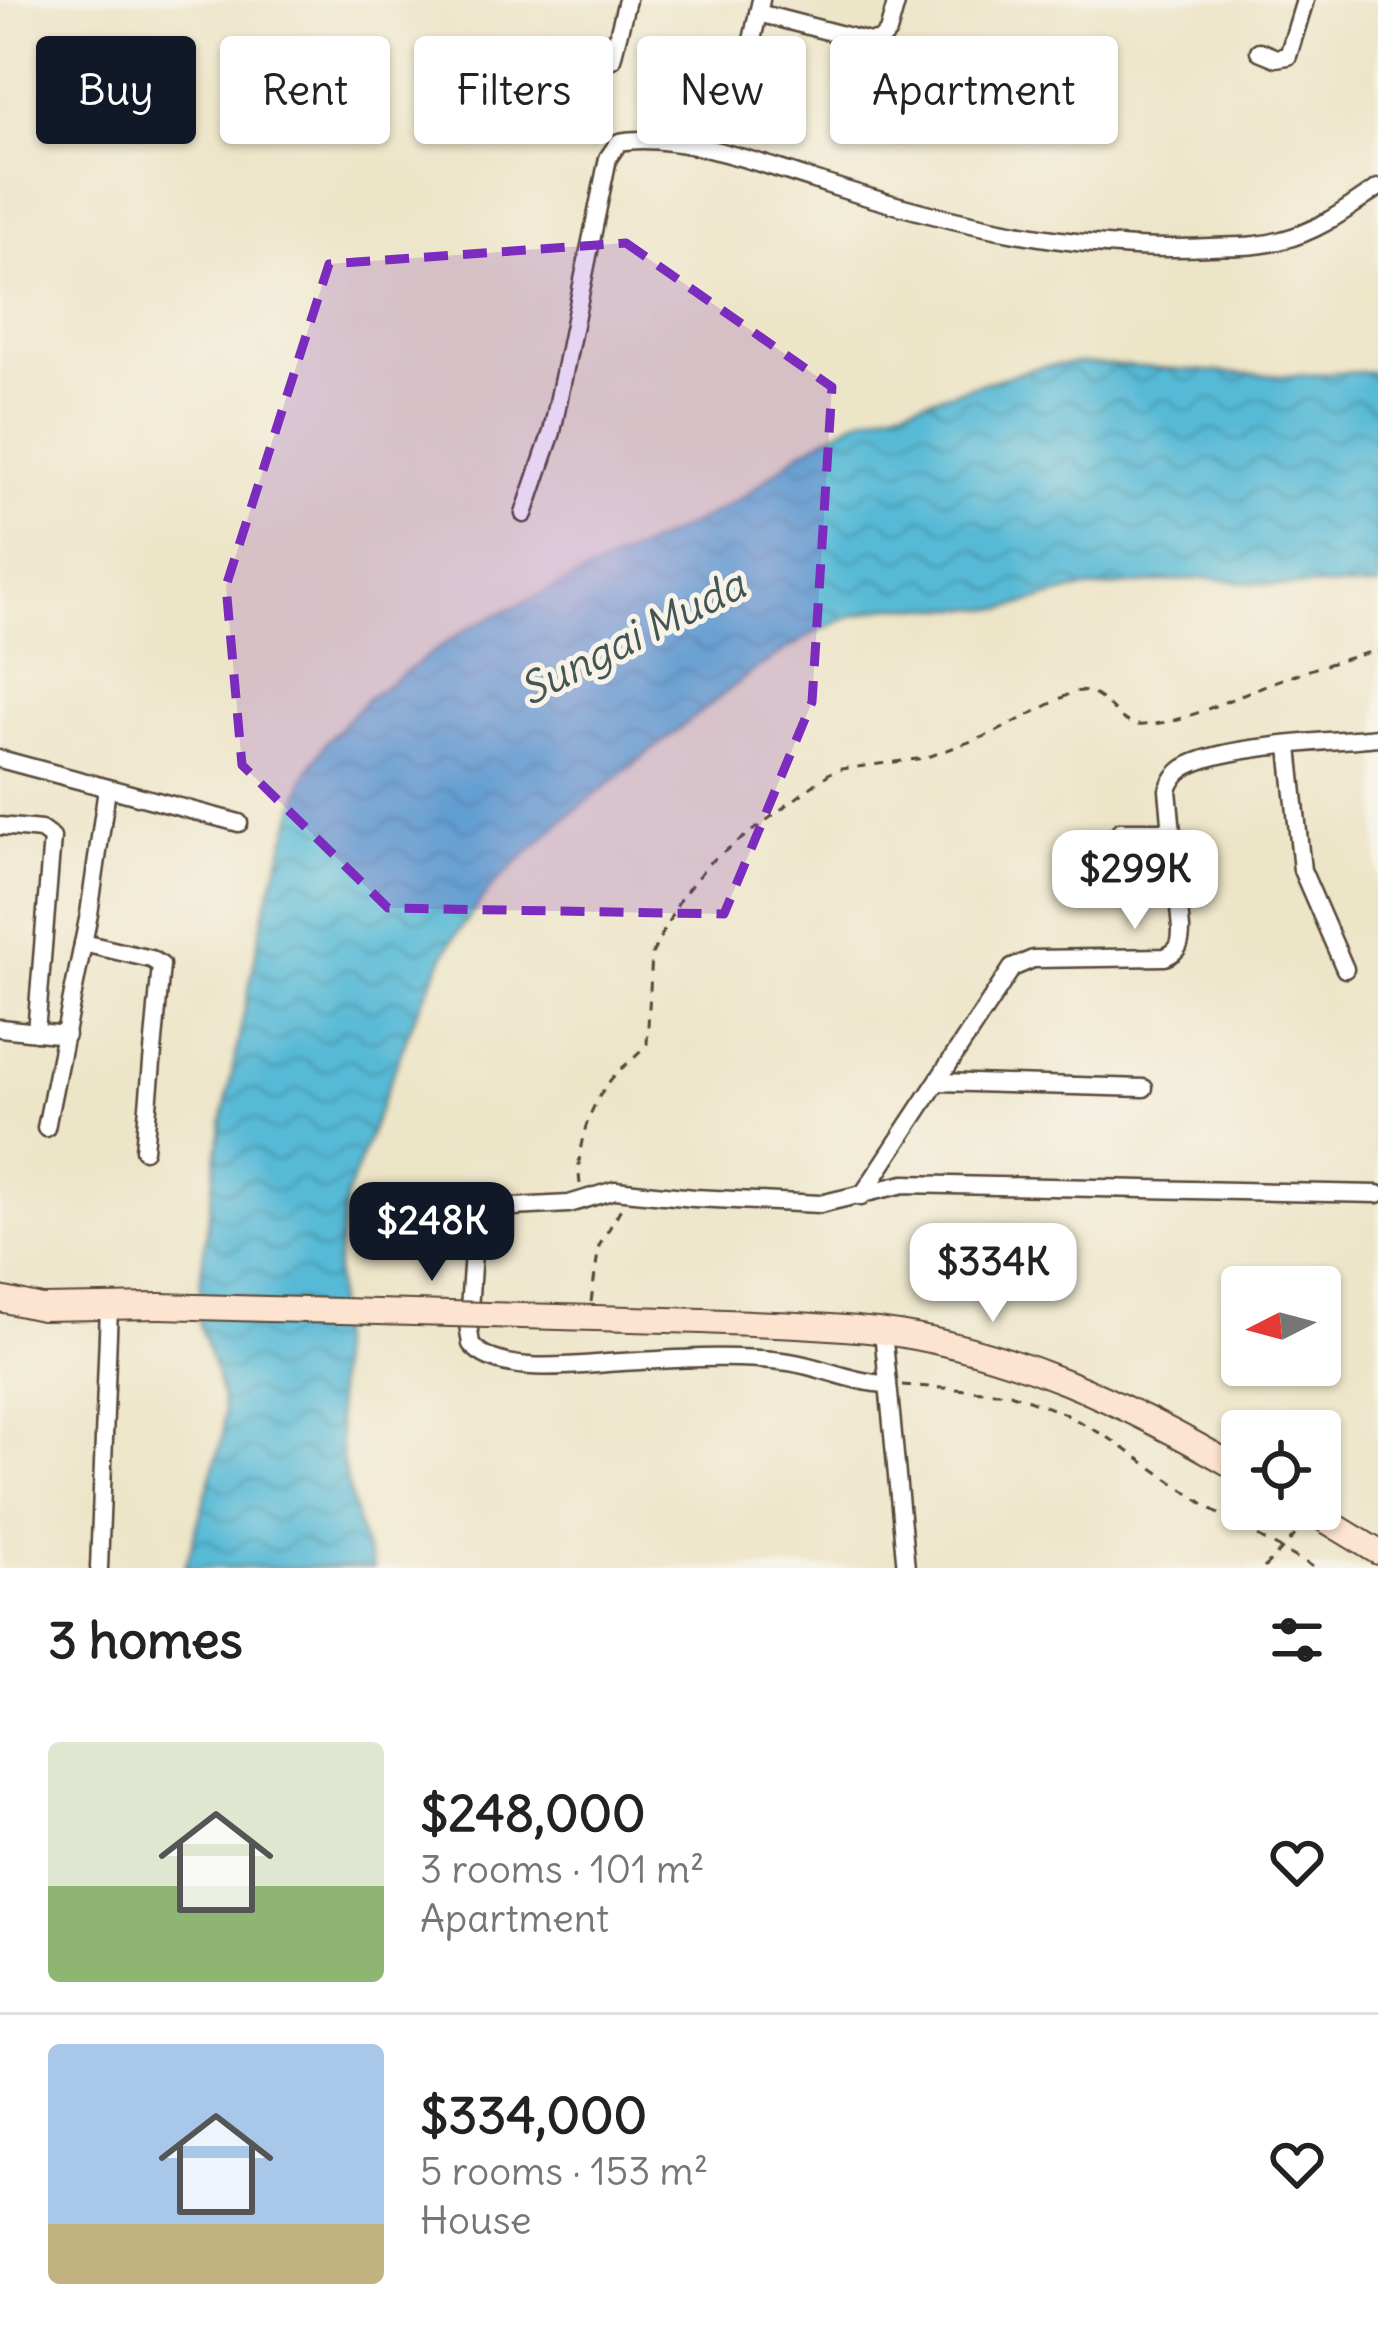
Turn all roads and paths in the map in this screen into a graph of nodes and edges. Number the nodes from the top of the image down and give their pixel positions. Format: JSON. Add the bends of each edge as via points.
{"nodes":[{"id":1,"x":627,"y":0,"type":"edge"},
{"id":2,"x":897,"y":0,"type":"edge"},
{"id":3,"x":1305,"y":0,"type":"edge"},
{"id":4,"x":760,"y":6,"type":"edge"},
{"id":5,"x":753,"y":36,"type":"edge"},
{"id":6,"x":1259,"y":51,"type":"dead end"},
{"id":7,"x":613,"y":55,"type":"edge"},
{"id":8,"x":1378,"y":188,"type":"edge"},
{"id":9,"x":524,"y":514,"type":"dead end"},
{"id":10,"x":1378,"y":650,"type":"edge"},
{"id":11,"x":1378,"y":737,"type":"edge"},
{"id":12,"x":1289,"y":747,"type":"junction"},
{"id":13,"x":0,"y":759,"type":"edge"},
{"id":14,"x":107,"y":789,"type":"junction"},
{"id":15,"x":239,"y":824,"type":"dead end"},
{"id":16,"x":0,"y":826,"type":"edge"},
{"id":17,"x":1120,"y":831,"type":"dead end"},
{"id":18,"x":1171,"y":831,"type":"junction"},
{"id":19,"x":83,"y":944,"type":"junction"},
{"id":20,"x":1345,"y":969,"type":"dead end"},
{"id":21,"x":0,"y":1028,"type":"edge"},
{"id":22,"x":36,"y":1032,"type":"junction"},
{"id":23,"x":66,"y":1036,"type":"junction"},
{"id":24,"x":939,"y":1082,"type":"junction"},
{"id":25,"x":1144,"y":1088,"type":"dead end"},
{"id":26,"x":46,"y":1128,"type":"dead end"},
{"id":27,"x":143,"y":1150,"type":"dead end"},
{"id":28,"x":637,"y":1191,"type":"junction"},
{"id":29,"x":1378,"y":1194,"type":"edge"},
{"id":30,"x":586,"y":1197,"type":"junction"},
{"id":31,"x":861,"y":1197,"type":"junction"},
{"id":32,"x":0,"y":1299,"type":"edge"},
{"id":33,"x":591,"y":1306,"type":"dead end"},
{"id":34,"x":42,"y":1308,"type":"junction"},
{"id":35,"x":109,"y":1308,"type":"junction"},
{"id":36,"x":0,"y":1316,"type":"edge"},
{"id":37,"x":883,"y":1332,"type":"junction"},
{"id":38,"x":888,"y":1384,"type":"junction"},
{"id":39,"x":1221,"y":1459,"type":"edge"},
{"id":40,"x":1341,"y":1529,"type":"edge"},
{"id":41,"x":1297,"y":1530,"type":"edge"},
{"id":42,"x":1283,"y":1549,"type":"junction"},
{"id":43,"x":1378,"y":1552,"type":"edge"},
{"id":44,"x":99,"y":1568,"type":"edge"},
{"id":45,"x":906,"y":1568,"type":"edge"},
{"id":46,"x":1264,"y":1568,"type":"edge"},
{"id":47,"x":1315,"y":1568,"type":"edge"}],
"edges":[{"from":1,"to":7,"type":"street"},
{"from":2,"to":4,"type":"street","via":[[888,32],[870,42]]},
{"from":3,"to":6,"type":"street","via":[[1288,56]]},
{"from":4,"to":5,"type":"street"},
{"from":8,"to":9,"type":"street","via":[[1287,239],[1142,247],[970,224],[759,162],[676,144],[619,142],[608,158],[552,432]]},
{"from":10,"to":30,"type":"path","via":[[1145,725],[1132,724],[1087,689],[1073,692],[926,758],[834,770],[709,863],[680,899],[652,954],[647,1044],[605,1087],[585,1132],[578,1168]]},
{"from":11,"to":12,"type":"street"},
{"from":12,"to":18,"type":"street","via":[[1187,766],[1168,790]]},
{"from":12,"to":20,"type":"street","via":[[1302,870]]},
{"from":13,"to":14,"type":"street"},
{"from":14,"to":15,"type":"street"},
{"from":14,"to":19,"type":"street"},
{"from":16,"to":22,"type":"street","via":[[52,838]]},
{"from":17,"to":18,"type":"street"},
{"from":18,"to":24,"type":"street","via":[[1181,929],[1174,953],[1022,962]]},
{"from":19,"to":23,"type":"street"},
{"from":19,"to":27,"type":"street","via":[[161,965]]},
{"from":21,"to":22,"type":"street"},
{"from":22,"to":23,"type":"street"},
{"from":23,"to":26,"type":"street"},
{"from":24,"to":25,"type":"street"},
{"from":24,"to":31,"type":"street"},
{"from":28,"to":30,"type":"street"},
{"from":28,"to":31,"type":"street","via":[[820,1204]]},
{"from":28,"to":33,"type":"path","via":[[599,1246]]},
{"from":29,"to":31,"type":"street","via":[[904,1184]]},
{"from":30,"to":38,"type":"street","via":[[476,1210],[468,1324],[471,1344],[484,1357],[549,1366],[759,1359]]},
{"from":32,"to":34,"type":"main road"},
{"from":34,"to":35,"type":"main road"},
{"from":34,"to":36,"type":"main road"},
{"from":35,"to":37,"type":"main road","bridge":true},
{"from":35,"to":44,"type":"street"},
{"from":37,"to":38,"type":"street"},
{"from":37,"to":39,"type":"main road","via":[[1064,1380]]},
{"from":38,"to":42,"type":"path","via":[[1010,1393],[1063,1413]]},
{"from":38,"to":45,"type":"street"},
{"from":40,"to":43,"type":"main road"},
{"from":41,"to":42,"type":"path"},
{"from":42,"to":46,"type":"path"},
{"from":42,"to":47,"type":"path"}]}
